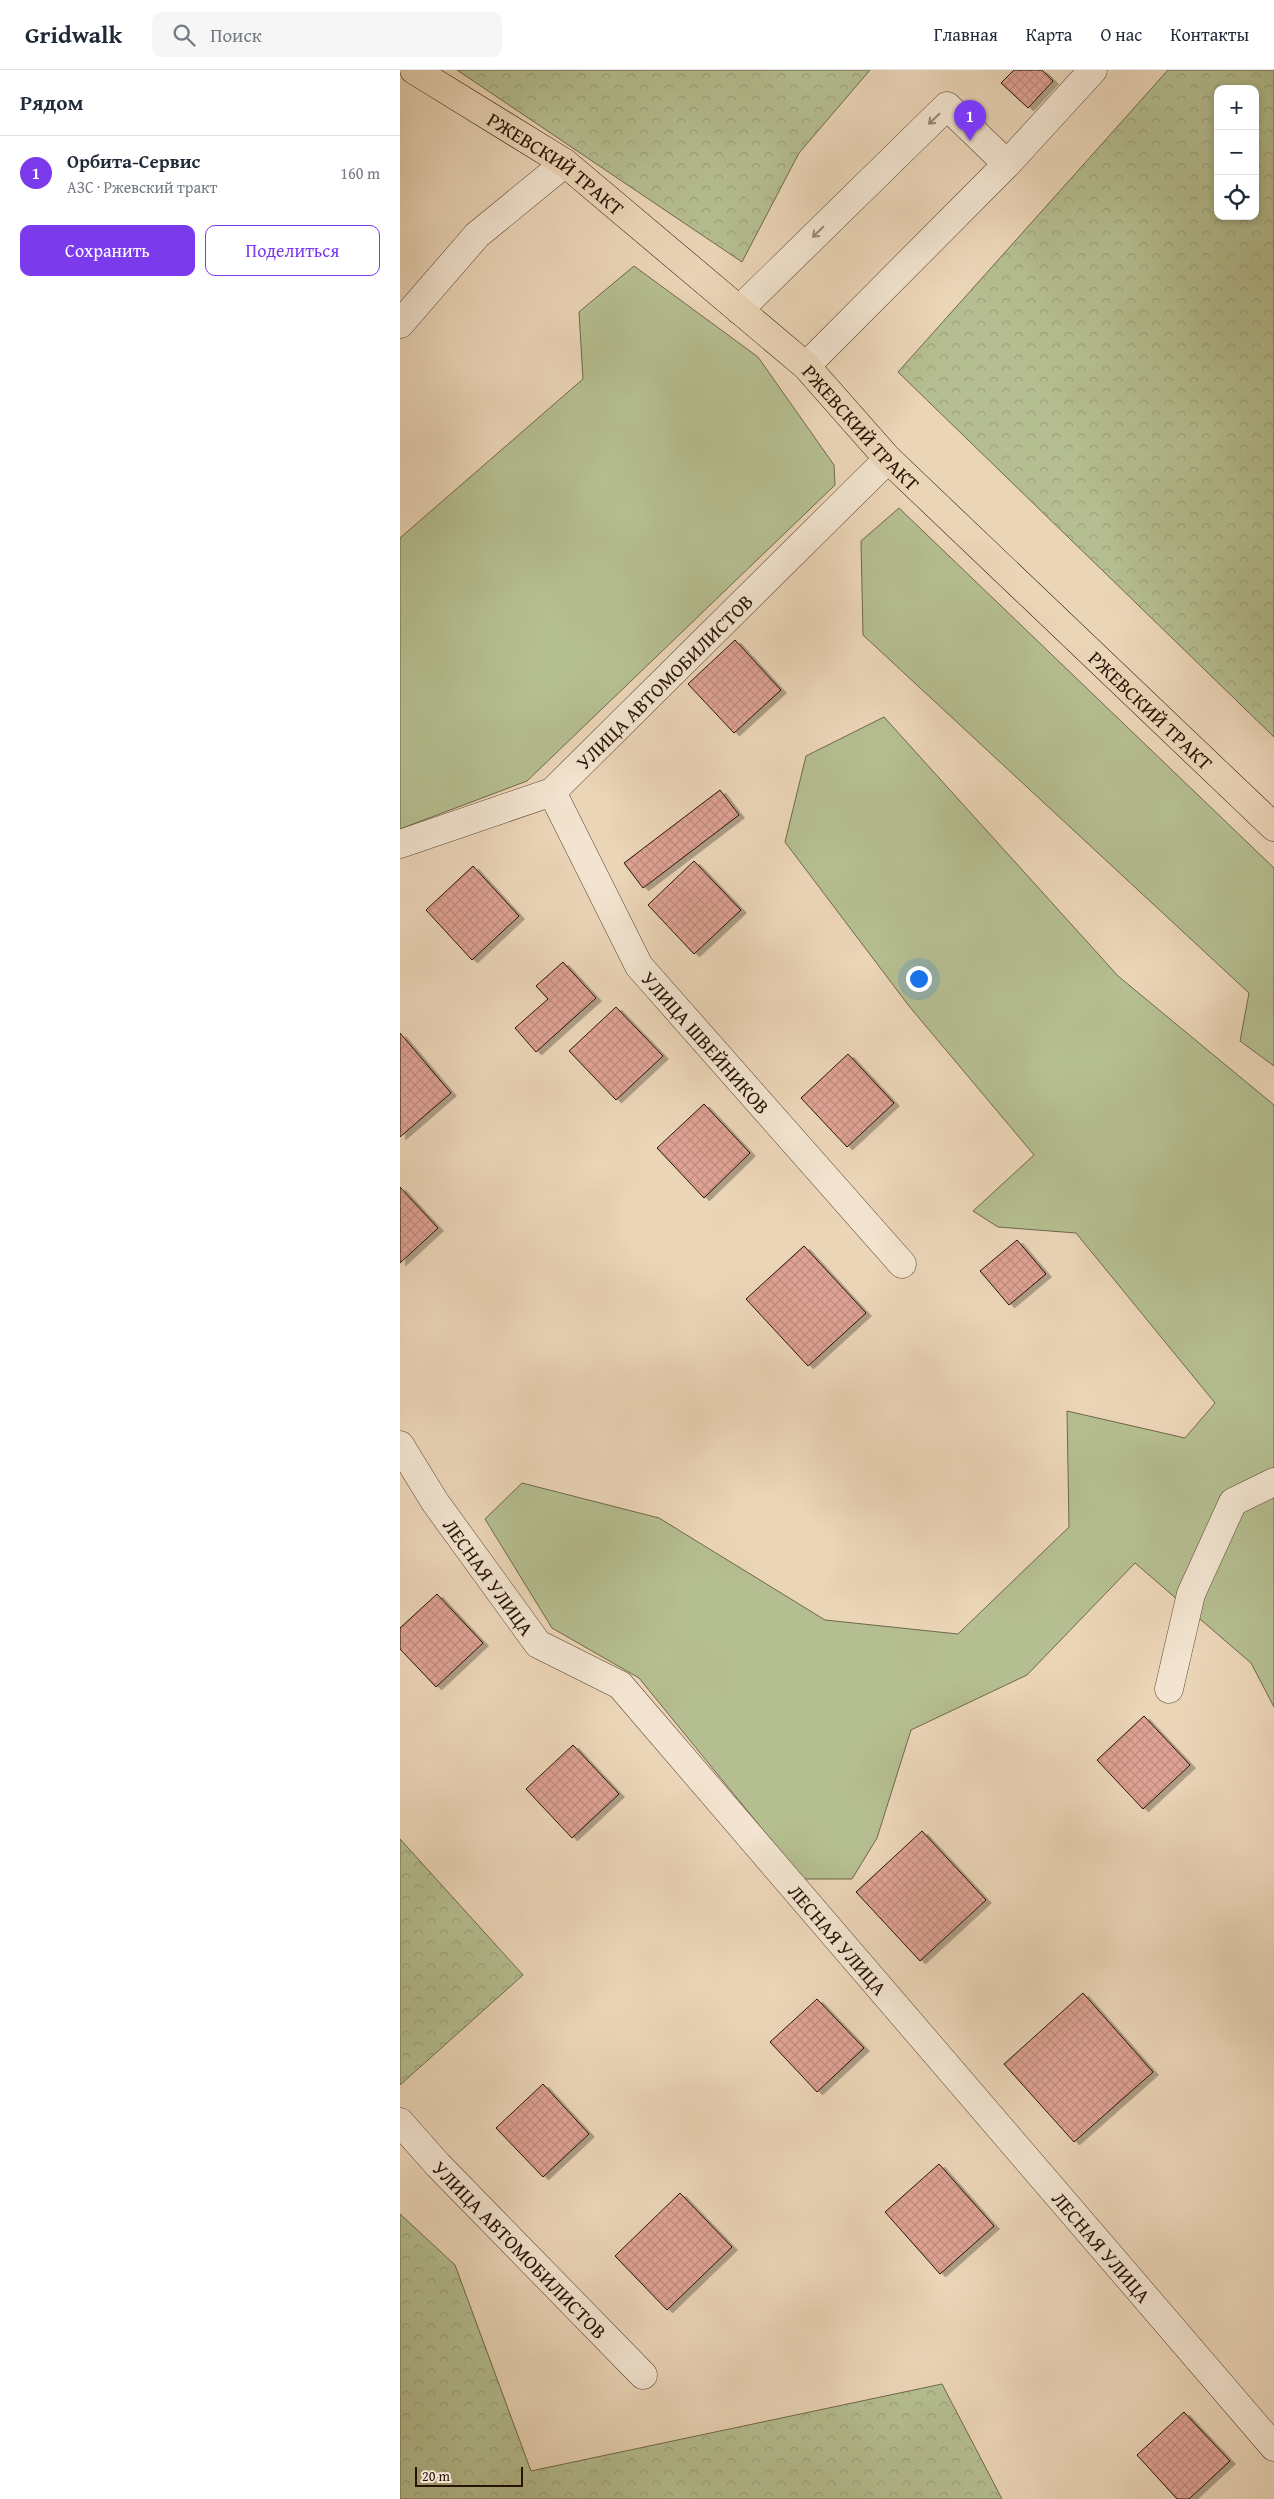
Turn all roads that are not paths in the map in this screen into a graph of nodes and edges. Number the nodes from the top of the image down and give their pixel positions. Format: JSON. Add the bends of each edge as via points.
{"nodes":[{"id":1,"x":414,"y":70,"type":"edge"},
{"id":2,"x":1093,"y":70,"type":"edge"},
{"id":3,"x":565,"y":162,"type":"junction"},
{"id":4,"x":1007,"y":164,"type":"junction"},
{"id":5,"x":739,"y":310,"type":"junction"},
{"id":6,"x":400,"y":324,"type":"edge"},
{"id":7,"x":806,"y":366,"type":"junction"},
{"id":8,"x":888,"y":459,"type":"junction"},
{"id":9,"x":552,"y":792,"type":"junction"},
{"id":10,"x":1274,"y":827,"type":"edge"},
{"id":11,"x":400,"y":844,"type":"edge"},
{"id":12,"x":902,"y":1264,"type":"dead end"},
{"id":13,"x":400,"y":1445,"type":"edge"},
{"id":14,"x":1274,"y":1482,"type":"edge"},
{"id":15,"x":1169,"y":1688,"type":"dead end"},
{"id":16,"x":400,"y":2122,"type":"edge"},
{"id":17,"x":643,"y":2375,"type":"dead end"},
{"id":18,"x":1274,"y":2448,"type":"edge"}],
"edges":[{"from":1,"to":3,"type":"main road","name":"РЖЕВСКИЙ ТРАКТ"},
{"from":2,"to":4,"type":"street"},
{"from":3,"to":5,"type":"main road","name":"РЖЕВСКИЙ ТРАКТ"},
{"from":3,"to":6,"type":"street","via":[[477,235]]},
{"from":4,"to":5,"type":"street","one_way":true,"via":[[946,106]]},
{"from":4,"to":7,"type":"street"},
{"from":5,"to":7,"type":"main road","name":"РЖЕВСКИЙ ТРАКТ"},
{"from":7,"to":8,"type":"main road","name":"РЖЕВСКИЙ ТРАКТ"},
{"from":8,"to":9,"type":"street","name":"УЛИЦА АВТОМОБИЛИСТОВ"},
{"from":8,"to":10,"type":"main road","name":"РЖЕВСКИЙ ТРАКТ"},
{"from":9,"to":11,"type":"street","name":"УЛИЦА АВТОМОБИЛИСТОВ"},
{"from":9,"to":12,"type":"street","name":"УЛИЦА ШВЕЙНИКОВ","via":[[639,966]]},
{"from":13,"to":18,"type":"street","name":"ЛЕСНАЯ УЛИЦА","via":[[434,1502],[538,1644],[620,1685]]},
{"from":14,"to":15,"type":"street","via":[[1233,1502],[1192,1594]]},
{"from":16,"to":17,"type":"street","name":"УЛИЦА АВТОМОБИЛИСТОВ"}]}
